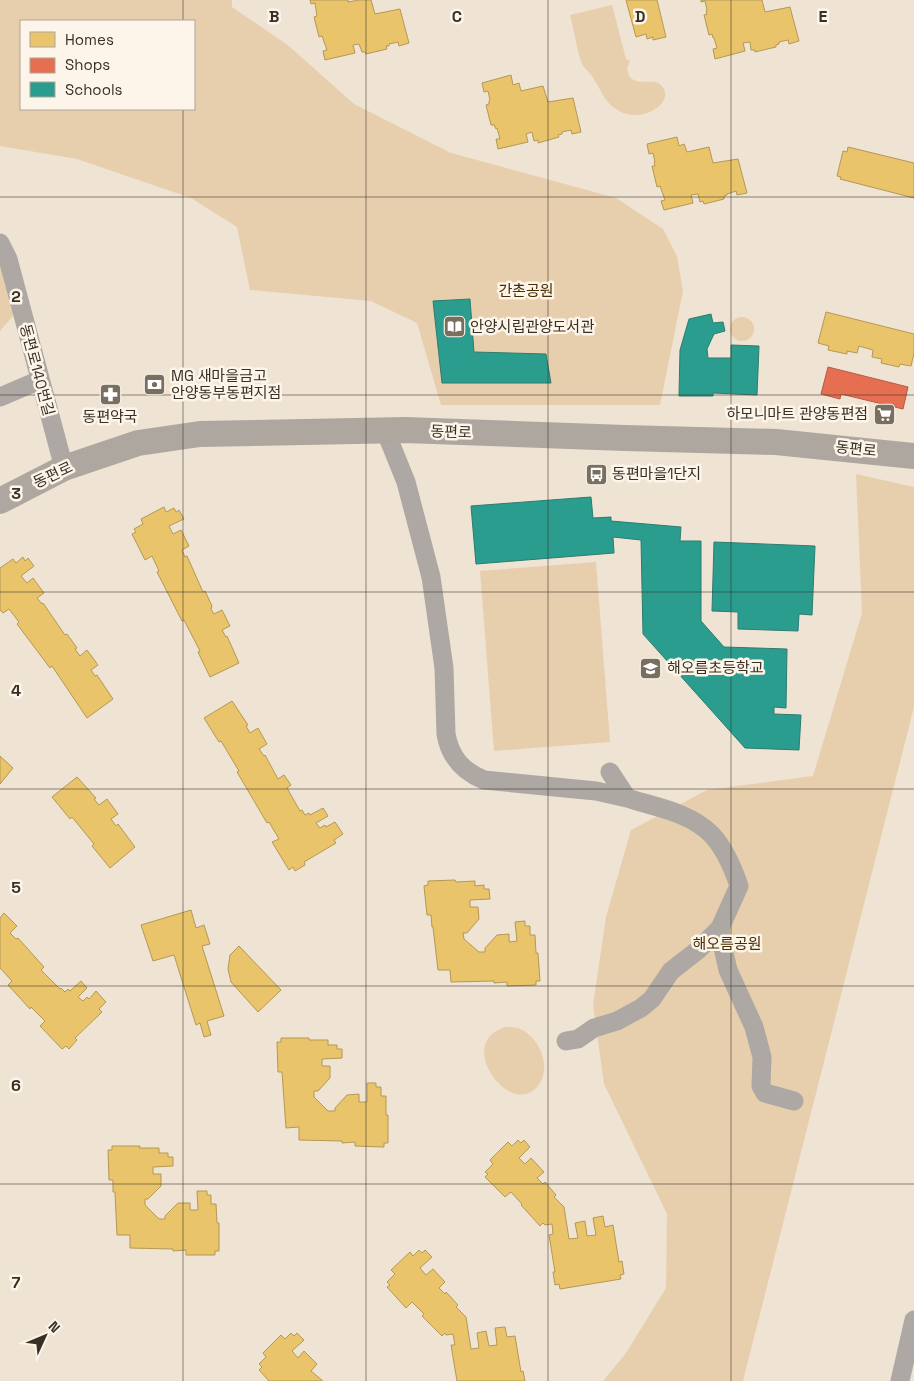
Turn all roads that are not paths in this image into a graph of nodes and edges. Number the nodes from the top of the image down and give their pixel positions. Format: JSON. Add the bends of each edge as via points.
{"nodes":[{"id":1,"x":0,"y":244,"type":"edge"},
{"id":2,"x":40,"y":380,"type":"junction"},
{"id":3,"x":0,"y":397,"type":"edge"},
{"id":4,"x":385,"y":430,"type":"junction"},
{"id":5,"x":914,"y":456,"type":"edge"},
{"id":6,"x":64,"y":468,"type":"junction"},
{"id":7,"x":0,"y":501,"type":"edge"},
{"id":8,"x":610,"y":772,"type":"dead end"},
{"id":9,"x":627,"y":798,"type":"junction"},
{"id":10,"x":720,"y":928,"type":"junction"},
{"id":11,"x":566,"y":1041,"type":"dead end"},
{"id":12,"x":794,"y":1101,"type":"dead end"},
{"id":13,"x":914,"y":1320,"type":"edge"},
{"id":14,"x":900,"y":1381,"type":"edge"}],
"edges":[{"from":1,"to":2,"type":"street","name":"동편로140번길","via":[[8,259]]},
{"from":2,"to":3,"type":"street"},
{"from":2,"to":6,"type":"street","name":"동편로140번길"},
{"from":4,"to":5,"type":"street","name":"동편로","via":[[776,442]]},
{"from":4,"to":6,"type":"street","name":"동편로","via":[[200,434],[138,443]]},
{"from":4,"to":9,"type":"street","via":[[406,482],[432,577],[444,668],[446,734],[453,756],[460,766],[484,780],[596,791]]},
{"from":6,"to":7,"type":"street","name":"동편로"},
{"from":8,"to":9,"type":"street"},
{"from":9,"to":10,"type":"street","via":[[672,811],[712,835],[731,862],[739,886]]},
{"from":10,"to":11,"type":"street","via":[[671,971],[652,999],[641,1008],[617,1021],[594,1028],[578,1039]]},
{"from":10,"to":12,"type":"street","via":[[728,970],[754,1027],[762,1057],[761,1086],[765,1093]]},
{"from":13,"to":14,"type":"street"}]}
